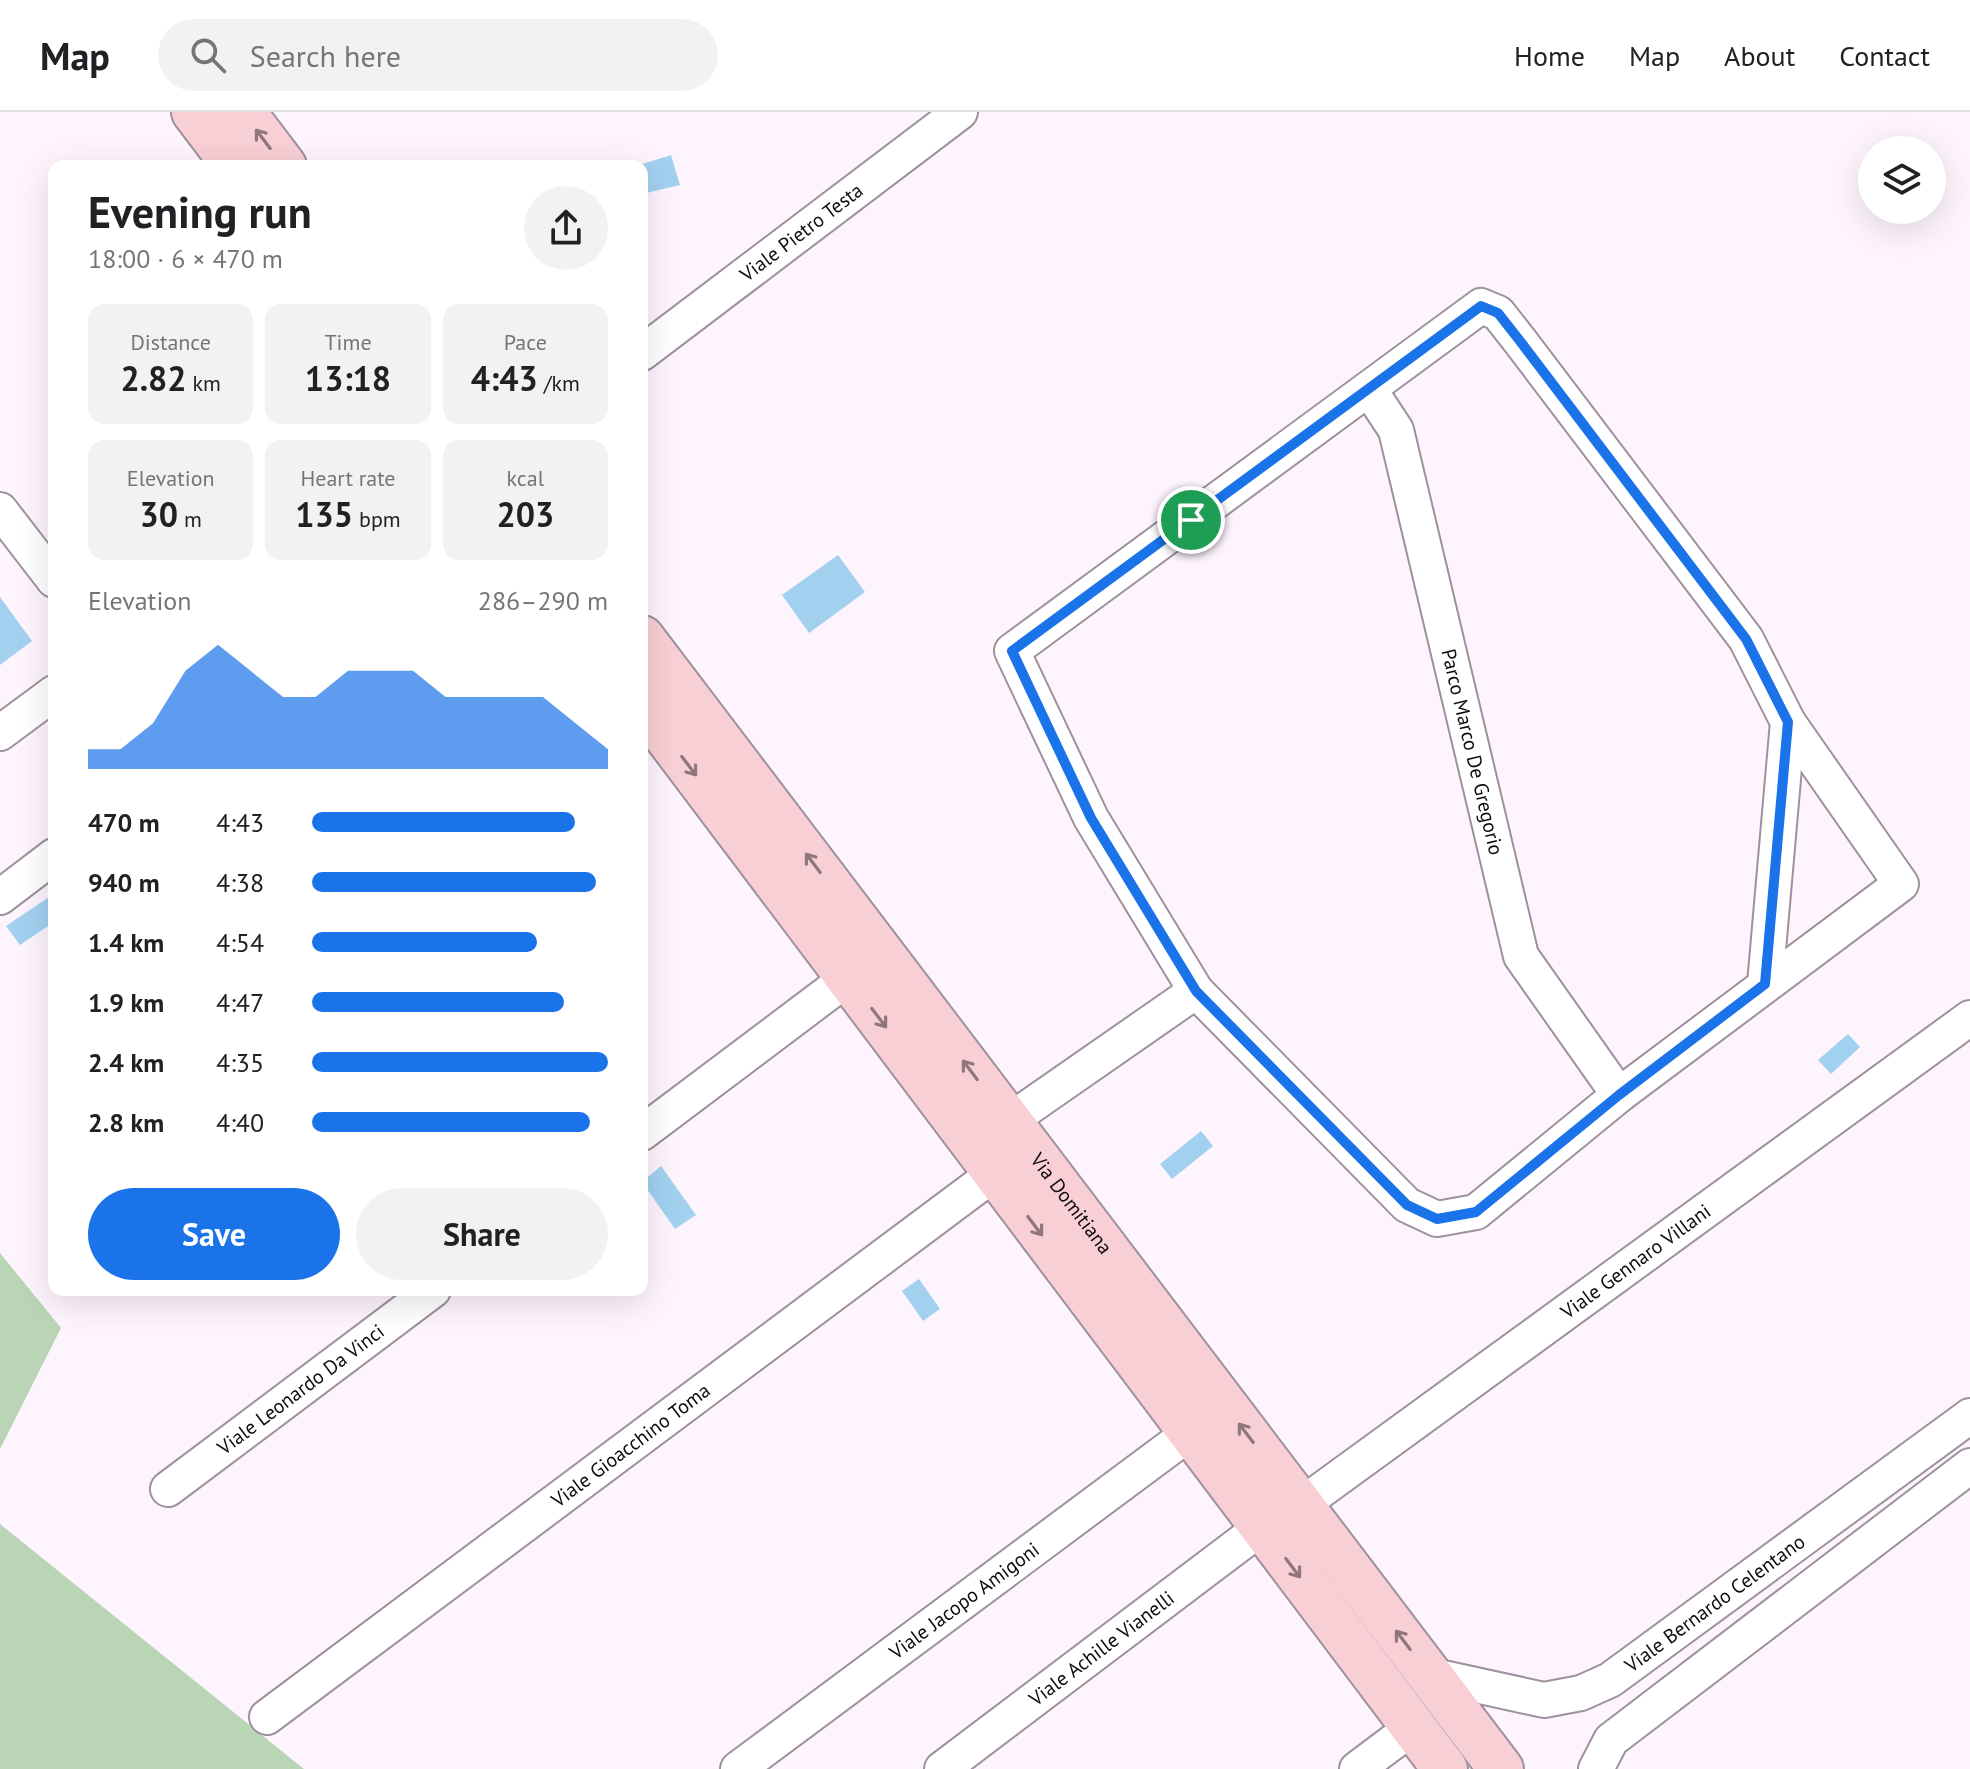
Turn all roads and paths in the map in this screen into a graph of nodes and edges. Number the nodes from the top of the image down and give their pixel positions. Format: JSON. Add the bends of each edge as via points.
{"nodes":[{"id":1,"x":194,"y":112,"type":"edge"},
{"id":2,"x":243,"y":112,"type":"edge"},
{"id":3,"x":960,"y":112,"type":"edge"},
{"id":4,"x":230,"y":160,"type":"edge"},
{"id":5,"x":279,"y":160,"type":"edge"},
{"id":6,"x":648,"y":348,"type":"edge"},
{"id":7,"x":1369,"y":389,"type":"junction"},
{"id":8,"x":0,"y":510,"type":"edge"},
{"id":9,"x":48,"y":572,"type":"edge"},
{"id":10,"x":648,"y":646,"type":"edge"},
{"id":11,"x":48,"y":697,"type":"edge"},
{"id":12,"x":648,"y":712,"type":"edge"},
{"id":13,"x":1788,"y":722,"type":"junction"},
{"id":14,"x":0,"y":733,"type":"edge"},
{"id":15,"x":48,"y":861,"type":"edge"},
{"id":16,"x":0,"y":897,"type":"edge"},
{"id":17,"x":848,"y":978,"type":"junction"},
{"id":18,"x":1765,"y":984,"type":"junction"},
{"id":19,"x":1196,"y":991,"type":"junction"},
{"id":20,"x":1970,"y":1018,"type":"edge"},
{"id":21,"x":1619,"y":1095,"type":"junction"},
{"id":22,"x":1009,"y":1121,"type":"junction"},
{"id":23,"x":648,"y":1128,"type":"edge"},
{"id":24,"x":995,"y":1173,"type":"junction"},
{"id":25,"x":425,"y":1296,"type":"edge"},
{"id":26,"x":1970,"y":1416,"type":"edge"},
{"id":27,"x":1191,"y":1432,"type":"junction"},
{"id":28,"x":1970,"y":1466,"type":"edge"},
{"id":29,"x":168,"y":1489,"type":"dead end"},
{"id":30,"x":1301,"y":1505,"type":"junction"},
{"id":31,"x":1262,"y":1527,"type":"junction"},
{"id":32,"x":1430,"y":1675,"type":"junction"},
{"id":33,"x":267,"y":1717,"type":"dead end"},
{"id":34,"x":1413,"y":1727,"type":"junction"},
{"id":35,"x":738,"y":1769,"type":"edge"},
{"id":36,"x":942,"y":1769,"type":"edge"},
{"id":37,"x":1357,"y":1769,"type":"edge"},
{"id":38,"x":1445,"y":1769,"type":"edge"},
{"id":39,"x":1501,"y":1769,"type":"edge"},
{"id":40,"x":1596,"y":1769,"type":"edge"}],
"edges":[{"from":1,"to":4,"type":"main road"},
{"from":5,"to":2,"type":"main road","one_way":true},
{"from":3,"to":6,"type":"street","name":"Viale Pietro Testa"},
{"from":7,"to":13,"type":"street","via":[[1481,306],[1498,313],[1746,639]]},
{"from":7,"to":19,"type":"street","via":[[1012,651],[1091,818]]},
{"from":7,"to":21,"type":"street","name":"Parco Marco De Gregorio","via":[[1396,430],[1521,956]]},
{"from":8,"to":9,"type":"street"},
{"from":22,"to":10,"type":"main road","name":"Via Domitiana","one_way":true},
{"from":11,"to":14,"type":"street"},
{"from":12,"to":17,"type":"main road","one_way":true},
{"from":13,"to":18,"type":"street"},
{"from":13,"to":18,"type":"street","via":[[1901,884]]},
{"from":15,"to":16,"type":"street"},
{"from":17,"to":23,"type":"street"},
{"from":17,"to":24,"type":"main road","one_way":true},
{"from":18,"to":21,"type":"street"},
{"from":19,"to":21,"type":"street","via":[[1407,1205],[1437,1219],[1476,1212]]},
{"from":19,"to":22,"type":"street"},
{"from":20,"to":30,"type":"street","name":"Viale Gennaro Villani"},
{"from":30,"to":22,"type":"main road","name":"Via Domitiana","one_way":true},
{"from":24,"to":27,"type":"main road","one_way":true},
{"from":24,"to":33,"type":"street","name":"Viale Gioacchino Toma"},
{"from":25,"to":29,"type":"street","name":"Viale Leonardo Da Vinci"},
{"from":26,"to":32,"type":"street","name":"Viale Bernardo Celentano","via":[[1610,1680],[1581,1693],[1544,1700]]},
{"from":27,"to":31,"type":"main road"},
{"from":27,"to":35,"type":"street","name":"Viale Jacopo Amigoni"},
{"from":28,"to":40,"type":"street","via":[[1611,1740]]},
{"from":32,"to":30,"type":"main road","name":"Via Domitiana","one_way":true},
{"from":31,"to":34,"type":"main road","one_way":true},
{"from":31,"to":36,"type":"street","name":"Viale Achille Vianelli"},
{"from":32,"to":39,"type":"main road","name":"Via Domitiana"},
{"from":34,"to":37,"type":"street"},
{"from":34,"to":38,"type":"main road"}]}
